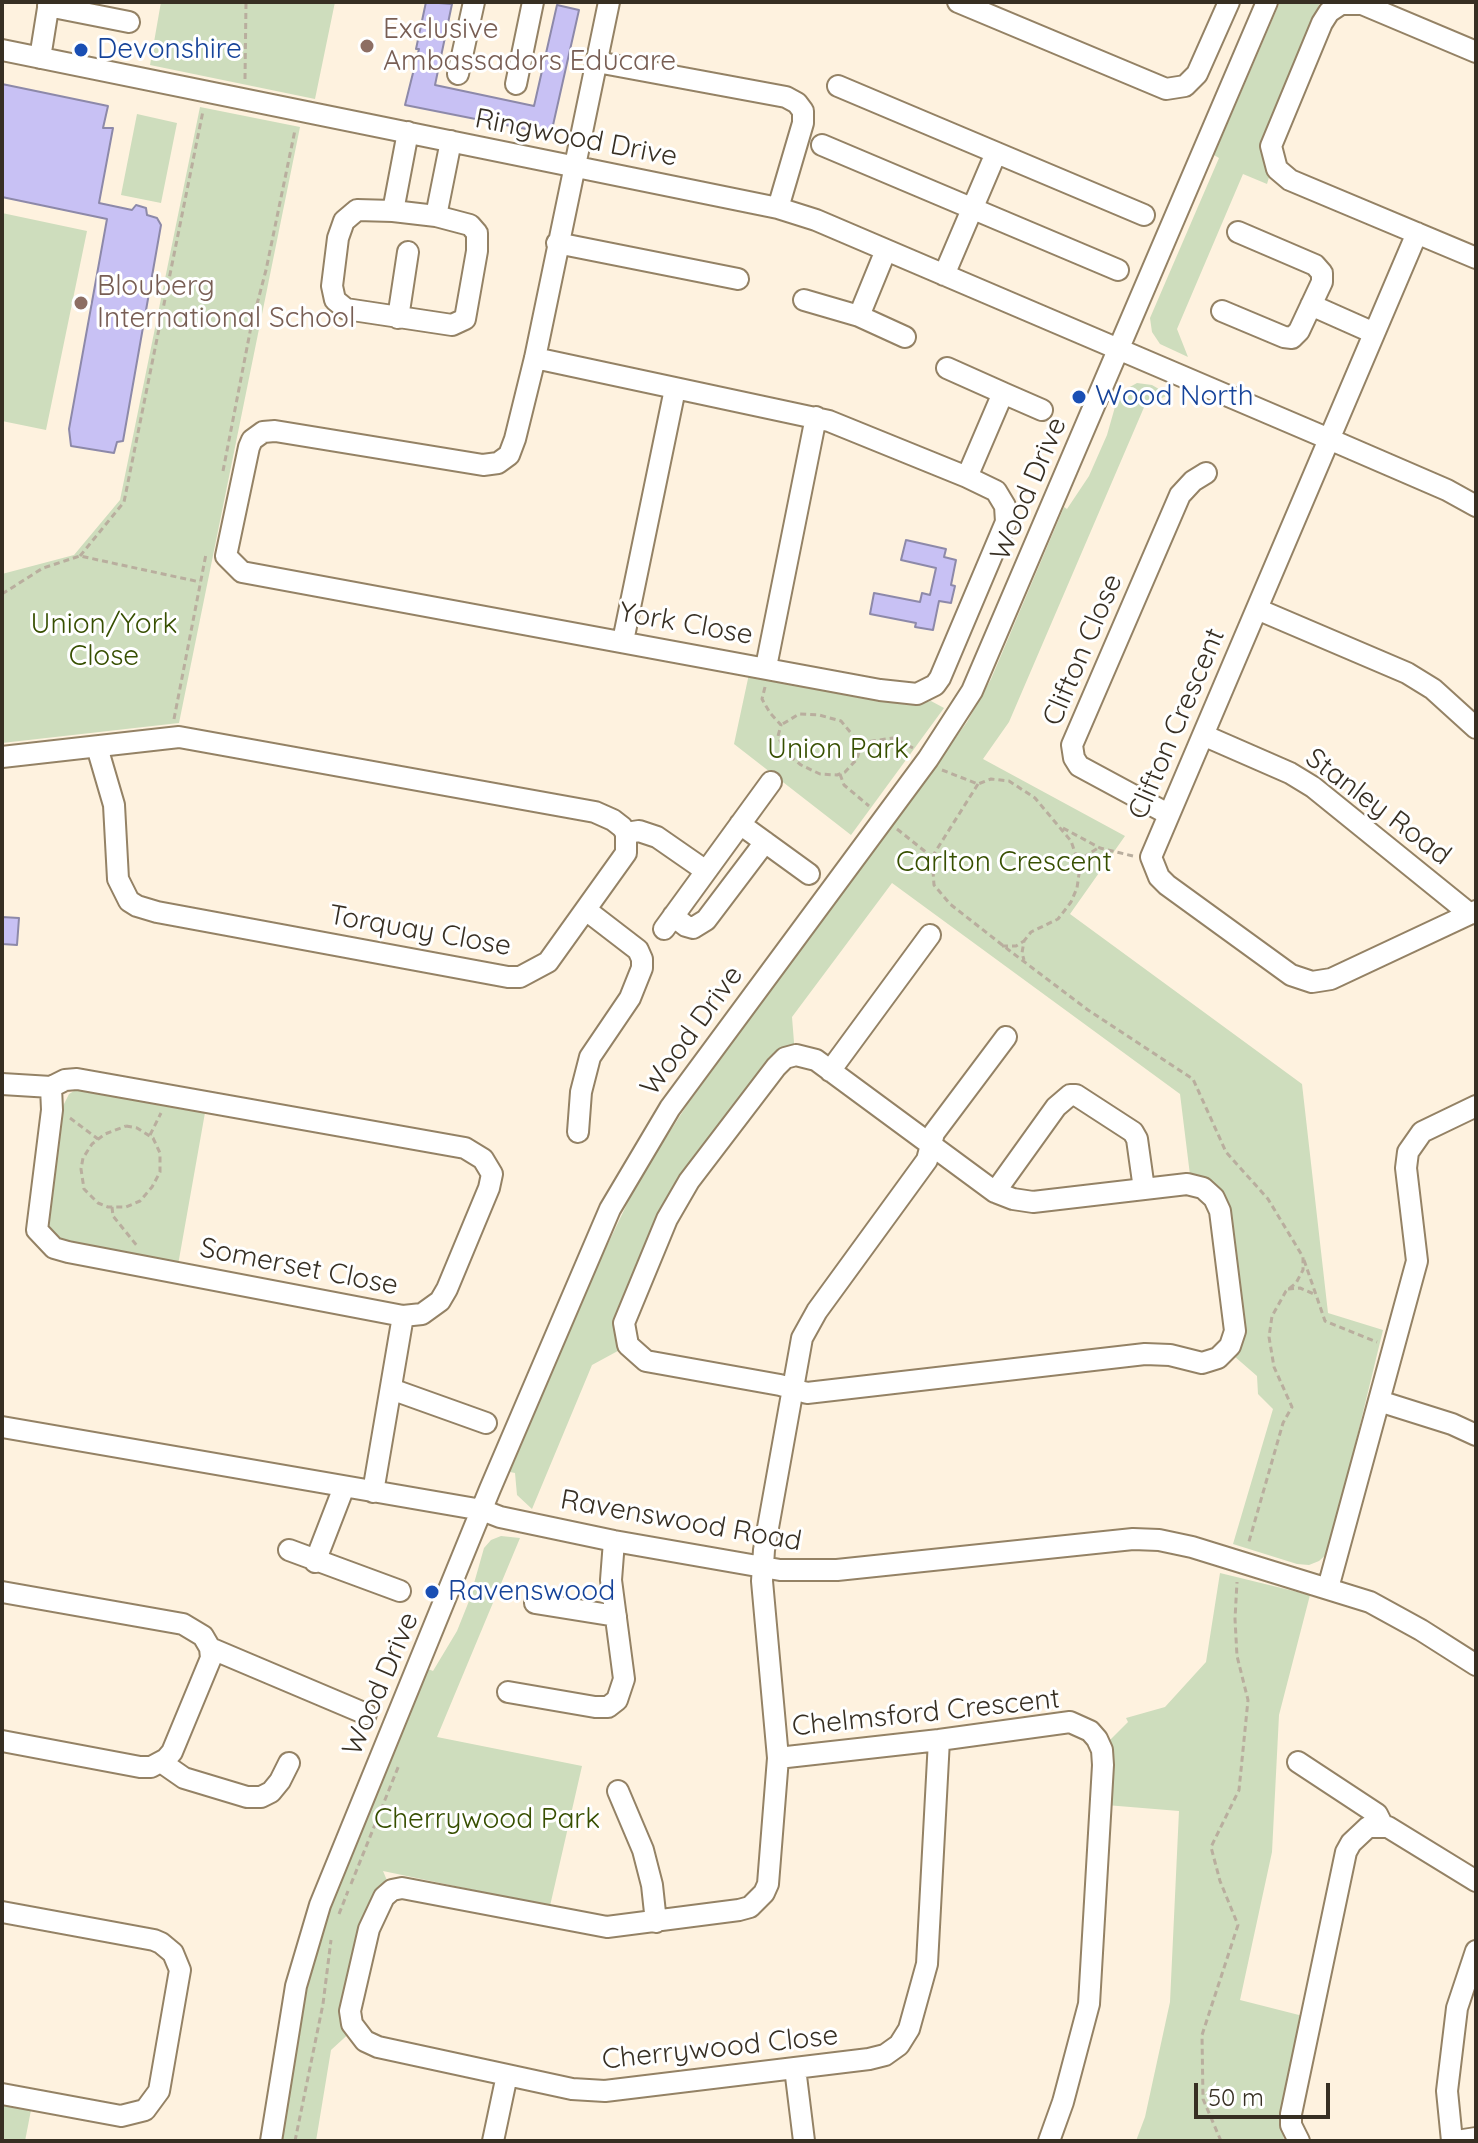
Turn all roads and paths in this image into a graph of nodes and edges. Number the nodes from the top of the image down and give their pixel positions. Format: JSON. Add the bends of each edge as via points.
{"nodes":[{"id":1,"x":246,"y":2,"type":"edge"},
{"id":2,"x":474,"y":2,"type":"edge"},
{"id":3,"x":533,"y":2,"type":"edge"},
{"id":4,"x":609,"y":2,"type":"edge"},
{"id":5,"x":958,"y":2,"type":"edge"},
{"id":6,"x":1229,"y":2,"type":"edge"},
{"id":7,"x":1267,"y":2,"type":"edge"},
{"id":8,"x":49,"y":4,"type":"edge"},
{"id":9,"x":129,"y":22,"type":"dead end"},
{"id":10,"x":2,"y":50,"type":"edge"},
{"id":11,"x":1476,"y":52,"type":"edge"},
{"id":12,"x":40,"y":58,"type":"junction"},
{"id":13,"x":597,"y":62,"type":"junction"},
{"id":14,"x":458,"y":74,"type":"dead end"},
{"id":15,"x":516,"y":84,"type":"dead end"},
{"id":16,"x":838,"y":86,"type":"dead end"},
{"id":17,"x":245,"y":87,"type":"dead end"},
{"id":18,"x":207,"y":91,"type":"junction"},
{"id":19,"x":296,"y":124,"type":"dead end"},
{"id":20,"x":408,"y":132,"type":"junction"},
{"id":21,"x":451,"y":141,"type":"junction"},
{"id":22,"x":822,"y":145,"type":"dead end"},
{"id":23,"x":996,"y":153,"type":"junction"},
{"id":24,"x":573,"y":166,"type":"junction"},
{"id":25,"x":778,"y":208,"type":"junction"},
{"id":26,"x":972,"y":208,"type":"junction"},
{"id":27,"x":393,"y":211,"type":"junction"},
{"id":28,"x":1144,"y":215,"type":"dead end"},
{"id":29,"x":436,"y":216,"type":"junction"},
{"id":30,"x":1238,"y":232,"type":"dead end"},
{"id":31,"x":1417,"y":233,"type":"junction"},
{"id":32,"x":557,"y":243,"type":"junction"},
{"id":33,"x":886,"y":250,"type":"junction"},
{"id":34,"x":408,"y":252,"type":"dead end"},
{"id":35,"x":1476,"y":258,"type":"edge"},
{"id":36,"x":1118,"y":270,"type":"dead end"},
{"id":37,"x":944,"y":275,"type":"junction"},
{"id":38,"x":738,"y":279,"type":"dead end"},
{"id":39,"x":804,"y":300,"type":"dead end"},
{"id":40,"x":1311,"y":305,"type":"junction"},
{"id":41,"x":1222,"y":311,"type":"dead end"},
{"id":42,"x":859,"y":316,"type":"junction"},
{"id":43,"x":398,"y":318,"type":"junction"},
{"id":44,"x":1374,"y":333,"type":"junction"},
{"id":45,"x":905,"y":337,"type":"dead end"},
{"id":46,"x":1117,"y":350,"type":"junction"},
{"id":47,"x":535,"y":358,"type":"junction"},
{"id":48,"x":947,"y":368,"type":"dead end"},
{"id":49,"x":675,"y":389,"type":"junction"},
{"id":50,"x":1003,"y":393,"type":"junction"},
{"id":51,"x":1042,"y":410,"type":"dead end"},
{"id":52,"x":816,"y":417,"type":"junction"},
{"id":53,"x":1329,"y":439,"type":"junction"},
{"id":54,"x":1206,"y":473,"type":"dead end"},
{"id":55,"x":222,"y":476,"type":"dead end"},
{"id":56,"x":967,"y":477,"type":"junction"},
{"id":57,"x":1476,"y":506,"type":"edge"},
{"id":58,"x":226,"y":549,"type":"junction"},
{"id":59,"x":80,"y":556,"type":"junction"},
{"id":60,"x":200,"y":582,"type":"junction"},
{"id":61,"x":2,"y":594,"type":"edge"},
{"id":62,"x":1257,"y":609,"type":"junction"},
{"id":63,"x":623,"y":641,"type":"junction"},
{"id":64,"x":766,"y":667,"type":"junction"},
{"id":65,"x":781,"y":725,"type":"junction"},
{"id":66,"x":1476,"y":728,"type":"edge"},
{"id":67,"x":1203,"y":735,"type":"junction"},
{"id":68,"x":170,"y":738,"type":"junction"},
{"id":69,"x":860,"y":743,"type":"junction"},
{"id":70,"x":97,"y":747,"type":"junction"},
{"id":71,"x":916,"y":750,"type":"dead end"},
{"id":72,"x":2,"y":757,"type":"edge"},
{"id":73,"x":935,"y":765,"type":"dead end"},
{"id":74,"x":840,"y":774,"type":"junction"},
{"id":75,"x":771,"y":782,"type":"dead end"},
{"id":76,"x":978,"y":784,"type":"junction"},
{"id":77,"x":873,"y":809,"type":"dead end"},
{"id":78,"x":1168,"y":814,"type":"junction"},
{"id":79,"x":740,"y":824,"type":"junction"},
{"id":80,"x":1060,"y":826,"type":"junction"},
{"id":81,"x":894,"y":827,"type":"dead end"},
{"id":82,"x":626,"y":833,"type":"junction"},
{"id":83,"x":765,"y":842,"type":"junction"},
{"id":84,"x":1100,"y":848,"type":"junction"},
{"id":85,"x":1151,"y":857,"type":"junction"},
{"id":86,"x":1080,"y":867,"type":"junction"},
{"id":87,"x":706,"y":871,"type":"junction"},
{"id":88,"x":809,"y":874,"type":"dead end"},
{"id":89,"x":586,"y":910,"type":"junction"},
{"id":90,"x":1473,"y":912,"type":"edge"},
{"id":91,"x":930,"y":935,"type":"dead end"},
{"id":92,"x":1024,"y":941,"type":"junction"},
{"id":93,"x":1002,"y":946,"type":"dead end"},
{"id":94,"x":1025,"y":962,"type":"dead end"},
{"id":95,"x":1006,"y":1037,"type":"dead end"},
{"id":96,"x":830,"y":1071,"type":"junction"},
{"id":97,"x":2,"y":1084,"type":"edge"},
{"id":98,"x":51,"y":1087,"type":"junction"},
{"id":99,"x":168,"y":1095,"type":"junction"},
{"id":100,"x":1476,"y":1106,"type":"edge"},
{"id":101,"x":52,"y":1110,"type":"junction"},
{"id":102,"x":578,"y":1132,"type":"dead end"},
{"id":103,"x":150,"y":1135,"type":"junction"},
{"id":104,"x":98,"y":1139,"type":"junction"},
{"id":105,"x":931,"y":1145,"type":"junction"},
{"id":106,"x":1144,"y":1189,"type":"junction"},
{"id":107,"x":995,"y":1192,"type":"junction"},
{"id":108,"x":112,"y":1207,"type":"junction"},
{"id":109,"x":1303,"y":1257,"type":"dead end"},
{"id":110,"x":143,"y":1266,"type":"junction"},
{"id":111,"x":1288,"y":1289,"type":"dead end"},
{"id":112,"x":1314,"y":1294,"type":"junction"},
{"id":113,"x":403,"y":1316,"type":"junction"},
{"id":114,"x":1394,"y":1348,"type":"junction"},
{"id":115,"x":391,"y":1389,"type":"junction"},
{"id":116,"x":792,"y":1389,"type":"junction"},
{"id":117,"x":1379,"y":1401,"type":"junction"},
{"id":118,"x":486,"y":1423,"type":"dead end"},
{"id":119,"x":2,"y":1427,"type":"edge"},
{"id":120,"x":1476,"y":1435,"type":"edge"},
{"id":121,"x":344,"y":1487,"type":"junction"},
{"id":122,"x":373,"y":1492,"type":"junction"},
{"id":123,"x":482,"y":1510,"type":"junction"},
{"id":124,"x":614,"y":1541,"type":"junction"},
{"id":125,"x":289,"y":1550,"type":"dead end"},
{"id":126,"x":315,"y":1562,"type":"junction"},
{"id":127,"x":1241,"y":1563,"type":"junction"},
{"id":128,"x":763,"y":1566,"type":"junction"},
{"id":129,"x":1328,"y":1588,"type":"junction"},
{"id":130,"x":400,"y":1591,"type":"dead end"},
{"id":131,"x":2,"y":1592,"type":"edge"},
{"id":132,"x":535,"y":1603,"type":"dead end"},
{"id":133,"x":616,"y":1616,"type":"junction"},
{"id":134,"x":210,"y":1648,"type":"junction"},
{"id":135,"x":1476,"y":1665,"type":"edge"},
{"id":136,"x":508,"y":1692,"type":"dead end"},
{"id":137,"x":366,"y":1714,"type":"dead end"},
{"id":138,"x":939,"y":1740,"type":"junction"},
{"id":139,"x":2,"y":1741,"type":"edge"},
{"id":140,"x":778,"y":1758,"type":"junction"},
{"id":141,"x":161,"y":1762,"type":"junction"},
{"id":142,"x":1298,"y":1762,"type":"dead end"},
{"id":143,"x":289,"y":1763,"type":"dead end"},
{"id":144,"x":400,"y":1764,"type":"dead end"},
{"id":145,"x":618,"y":1791,"type":"dead end"},
{"id":146,"x":1383,"y":1826,"type":"junction"},
{"id":147,"x":1476,"y":1881,"type":"edge"},
{"id":148,"x":2,"y":1912,"type":"edge"},
{"id":149,"x":336,"y":1920,"type":"dead end"},
{"id":150,"x":656,"y":1922,"type":"junction"},
{"id":151,"x":334,"y":1930,"type":"dead end"},
{"id":152,"x":1476,"y":1951,"type":"edge"},
{"id":153,"x":795,"y":2068,"type":"junction"},
{"id":154,"x":507,"y":2075,"type":"junction"},
{"id":155,"x":2,"y":2094,"type":"edge"},
{"id":156,"x":1476,"y":2138,"type":"edge"},
{"id":157,"x":271,"y":2141,"type":"edge"},
{"id":158,"x":295,"y":2141,"type":"edge"},
{"id":159,"x":493,"y":2141,"type":"edge"},
{"id":160,"x":804,"y":2141,"type":"edge"},
{"id":161,"x":1049,"y":2141,"type":"edge"},
{"id":162,"x":1221,"y":2141,"type":"edge"},
{"id":163,"x":1299,"y":2141,"type":"edge"},
{"id":164,"x":1454,"y":2141,"type":"edge"}],
"edges":[{"from":1,"to":17,"type":"path"},
{"from":2,"to":14,"type":"street"},
{"from":3,"to":15,"type":"street"},
{"from":4,"to":13,"type":"street"},
{"from":5,"to":6,"type":"street","via":[[1166,89],[1185,86],[1197,74]]},
{"from":7,"to":46,"type":"street","name":"Wood Drive"},
{"from":8,"to":9,"type":"street"},
{"from":8,"to":12,"type":"street"},
{"from":10,"to":12,"type":"street","name":"Ringwood Drive"},
{"from":11,"to":31,"type":"street","via":[[1362,4],[1341,4],[1322,23],[1273,139],[1273,162],[1290,180]]},
{"from":12,"to":18,"type":"street","name":"Ringwood Drive"},
{"from":13,"to":24,"type":"street"},
{"from":13,"to":25,"type":"street","via":[[797,103],[803,123]]},
{"from":16,"to":23,"type":"street"},
{"from":18,"to":20,"type":"street","name":"Ringwood Drive"},
{"from":18,"to":59,"type":"path","via":[[124,502]]},
{"from":19,"to":55,"type":"path"},
{"from":20,"to":21,"type":"street","name":"Ringwood Drive"},
{"from":20,"to":27,"type":"street"},
{"from":21,"to":24,"type":"street","name":"Ringwood Drive"},
{"from":21,"to":29,"type":"street"},
{"from":22,"to":26,"type":"street"},
{"from":23,"to":26,"type":"street"},
{"from":23,"to":28,"type":"street"},
{"from":24,"to":25,"type":"street","name":"Ringwood Drive"},
{"from":24,"to":32,"type":"street"},
{"from":25,"to":33,"type":"street","name":"Ringwood Drive"},
{"from":26,"to":36,"type":"street"},
{"from":26,"to":37,"type":"street"},
{"from":27,"to":29,"type":"street"},
{"from":27,"to":43,"type":"street","via":[[357,210],[347,216],[338,238],[332,286],[335,300],[346,309]]},
{"from":29,"to":43,"type":"street","via":[[470,225],[477,233],[467,315],[452,325]]},
{"from":30,"to":40,"type":"street","via":[[1319,268],[1322,282]]},
{"from":31,"to":35,"type":"street"},
{"from":31,"to":44,"type":"street","name":"Clifton Crescent"},
{"from":32,"to":38,"type":"street"},
{"from":32,"to":47,"type":"street"},
{"from":33,"to":37,"type":"street","name":"Ringwood Drive"},
{"from":33,"to":42,"type":"street"},
{"from":34,"to":43,"type":"street"},
{"from":37,"to":46,"type":"street","name":"Ringwood Drive"},
{"from":39,"to":42,"type":"street"},
{"from":40,"to":41,"type":"street","via":[[1299,331],[1287,338]]},
{"from":40,"to":44,"type":"street"},
{"from":42,"to":45,"type":"street"},
{"from":44,"to":53,"type":"street","name":"Clifton Crescent"},
{"from":46,"to":53,"type":"street","name":"Ringwood Drive"},
{"from":46,"to":123,"type":"street","name":"Wood Drive","via":[[961,711],[645,1146],[599,1232]]},
{"from":47,"to":49,"type":"street","name":"York Close"},
{"from":47,"to":58,"type":"street","via":[[512,449],[491,465],[275,431],[257,435],[249,447]]},
{"from":48,"to":50,"type":"street"},
{"from":49,"to":52,"type":"street","name":"York Close"},
{"from":49,"to":63,"type":"street"},
{"from":50,"to":51,"type":"street"},
{"from":50,"to":56,"type":"street"},
{"from":52,"to":56,"type":"street","name":"York Close"},
{"from":52,"to":64,"type":"street"},
{"from":53,"to":57,"type":"street","name":"Ringwood Drive"},
{"from":53,"to":62,"type":"street","name":"Clifton Crescent"},
{"from":54,"to":78,"type":"street","name":"Clifton Close","via":[[1180,495],[1072,745],[1079,766]]},
{"from":56,"to":64,"type":"street","name":"York Close","via":[[996,491],[1006,522],[935,685],[917,694],[898,694]]},
{"from":58,"to":60,"type":"path","via":[[207,550]]},
{"from":58,"to":63,"type":"street","name":"York Close","via":[[229,561],[242,572]]},
{"from":59,"to":60,"type":"path"},
{"from":59,"to":61,"type":"path","via":[[43,568]]},
{"from":60,"to":68,"type":"path"},
{"from":62,"to":66,"type":"street","name":"Clifton Crescent","via":[[1407,673]]},
{"from":62,"to":67,"type":"street","name":"Clifton Crescent"},
{"from":63,"to":64,"type":"street","name":"York Close"},
{"from":64,"to":65,"type":"path","via":[[762,699]]},
{"from":65,"to":69,"type":"path","via":[[799,714],[819,715],[841,721]]},
{"from":65,"to":74,"type":"path","via":[[778,736],[785,752],[820,774]]},
{"from":67,"to":78,"type":"street","name":"Clifton Crescent"},
{"from":67,"to":90,"type":"street","name":"Stanley Road","via":[[1313,787]]},
{"from":68,"to":70,"type":"street"},
{"from":68,"to":82,"type":"street","via":[[595,812]]},
{"from":69,"to":71,"type":"path","via":[[893,738]]},
{"from":69,"to":74,"type":"path","via":[[857,759]]},
{"from":70,"to":72,"type":"street"},
{"from":70,"to":89,"type":"street","name":"Torquay Close","via":[[114,805],[118,879],[137,906],[508,977],[529,975],[548,962]]},
{"from":73,"to":76,"type":"path"},
{"from":74,"to":77,"type":"path","via":[[844,785]]},
{"from":75,"to":79,"type":"street"},
{"from":76,"to":80,"type":"path","via":[[1009,781],[1035,798]]},
{"from":76,"to":81,"type":"path","via":[[932,857]]},
{"from":78,"to":85,"type":"street","name":"Clifton Crescent"},
{"from":79,"to":83,"type":"street"},
{"from":79,"to":87,"type":"street"},
{"from":80,"to":84,"type":"path"},
{"from":80,"to":86,"type":"path"},
{"from":82,"to":87,"type":"street","via":[[657,837]]},
{"from":82,"to":89,"type":"street","name":"Torquay Close","via":[[621,862]]},
{"from":83,"to":87,"type":"street","via":[[706,920],[693,928],[668,923]]},
{"from":83,"to":88,"type":"street"},
{"from":84,"to":85,"type":"path"},
{"from":84,"to":86,"type":"path","via":[[1084,857]]},
{"from":85,"to":90,"type":"street","name":"Clifton Crescent","via":[[1167,885],[1291,975],[1312,982],[1331,979]]},
{"from":86,"to":92,"type":"path","via":[[1071,902],[1058,919]]},
{"from":89,"to":102,"type":"street","via":[[632,944],[642,968],[630,998],[587,1065]]},
{"from":91,"to":96,"type":"street"},
{"from":92,"to":93,"type":"path"},
{"from":92,"to":94,"type":"path"},
{"from":95,"to":105,"type":"street","via":[[934,1133]]},
{"from":96,"to":105,"type":"street"},
{"from":96,"to":116,"type":"street","via":[[796,1055],[776,1067],[676,1202],[624,1323],[628,1345],[646,1361]]},
{"from":97,"to":98,"type":"street","name":"Somerset Close"},
{"from":98,"to":99,"type":"street","name":"Somerset Close","via":[[77,1079]]},
{"from":98,"to":101,"type":"street","name":"Somerset Close"},
{"from":99,"to":103,"type":"path"},
{"from":99,"to":113,"type":"street","name":"Somerset Close","via":[[465,1148],[483,1159],[492,1174],[489,1188],[447,1289],[431,1309]]},
{"from":100,"to":114,"type":"street","via":[[1422,1132],[1408,1152],[1417,1261]]},
{"from":101,"to":104,"type":"path"},
{"from":101,"to":110,"type":"street","name":"Somerset Close","via":[[37,1230],[54,1248]]},
{"from":103,"to":104,"type":"path","via":[[126,1126]]},
{"from":103,"to":108,"type":"path","via":[[160,1153],[157,1179],[140,1201]]},
{"from":104,"to":108,"type":"path","via":[[83,1158],[81,1180],[89,1196]]},
{"from":105,"to":107,"type":"street"},
{"from":105,"to":116,"type":"street","via":[[927,1160],[809,1324]]},
{"from":106,"to":107,"type":"street","via":[[1033,1202]]},
{"from":106,"to":107,"type":"street","via":[[1133,1132],[1070,1095]]},
{"from":106,"to":116,"type":"street","via":[[1195,1185],[1218,1204],[1235,1331],[1218,1358],[1202,1363],[1145,1354],[807,1393]]},
{"from":108,"to":110,"type":"path","via":[[113,1216],[142,1253]]},
{"from":109,"to":112,"type":"path"},
{"from":110,"to":113,"type":"street","name":"Somerset Close"},
{"from":111,"to":112,"type":"path"},
{"from":112,"to":114,"type":"path","via":[[1325,1321]]},
{"from":113,"to":115,"type":"street"},
{"from":114,"to":117,"type":"street"},
{"from":115,"to":118,"type":"street"},
{"from":115,"to":122,"type":"street"},
{"from":116,"to":128,"type":"street"},
{"from":117,"to":120,"type":"street"},
{"from":117,"to":129,"type":"street"},
{"from":119,"to":121,"type":"street","name":"Ravenswood Road"},
{"from":121,"to":122,"type":"street","name":"Ravenswood Road"},
{"from":121,"to":126,"type":"street"},
{"from":122,"to":123,"type":"street","name":"Ravenswood Road"},
{"from":123,"to":124,"type":"street","name":"Ravenswood Road"},
{"from":123,"to":157,"type":"street","name":"Wood Drive","via":[[314,1920],[289,2023]]},
{"from":124,"to":128,"type":"street","name":"Ravenswood Road"},
{"from":124,"to":133,"type":"street","via":[[611,1580]]},
{"from":125,"to":126,"type":"street"},
{"from":126,"to":130,"type":"street"},
{"from":127,"to":128,"type":"street","name":"Ravenswood Road","via":[[1175,1543],[1133,1539],[837,1570]]},
{"from":127,"to":129,"type":"street","name":"Ravenswood Road"},
{"from":127,"to":162,"type":"path","via":[[1235,1631],[1248,1700],[1239,1790],[1211,1847],[1238,1925],[1202,2035],[1203,2099]]},
{"from":128,"to":140,"type":"street"},
{"from":129,"to":135,"type":"street","name":"Ravenswood Road","via":[[1370,1602]]},
{"from":131,"to":134,"type":"street","via":[[183,1624],[197,1630]]},
{"from":132,"to":133,"type":"street"},
{"from":133,"to":136,"type":"street","via":[[624,1679],[617,1700],[608,1707]]},
{"from":134,"to":137,"type":"street"},
{"from":134,"to":141,"type":"street","via":[[206,1676],[172,1752]]},
{"from":138,"to":140,"type":"street","name":"Chelmsford Crescent"},
{"from":138,"to":153,"type":"street","name":"Cherrywood Close","via":[[929,1946],[909,2029],[899,2045],[877,2058]]},
{"from":138,"to":161,"type":"street","name":"Chelmsford Crescent","via":[[1070,1722],[1090,1731],[1102,1750],[1089,2004]]},
{"from":139,"to":141,"type":"street","via":[[140,1767]]},
{"from":140,"to":150,"type":"street","name":"Cherrywood Close","via":[[768,1884],[758,1901],[750,1907]]},
{"from":141,"to":143,"type":"street","via":[[184,1778],[247,1797],[271,1792]]},
{"from":142,"to":146,"type":"street","via":[[1377,1814]]},
{"from":144,"to":149,"type":"path"},
{"from":145,"to":150,"type":"street","via":[[643,1850]]},
{"from":146,"to":147,"type":"street"},
{"from":146,"to":163,"type":"street","via":[[1363,1829],[1346,1852],[1291,2114]]},
{"from":148,"to":155,"type":"street","via":[[161,1943],[173,1953],[180,1970],[159,2091],[145,2110],[121,2116]]},
{"from":150,"to":154,"type":"street","name":"Cherrywood Close","via":[[607,1927],[402,1888],[384,1897],[369,1929],[350,2011],[355,2028],[378,2047]]},
{"from":151,"to":158,"type":"path"},
{"from":152,"to":164,"type":"street","via":[[1457,2008],[1447,2091]]},
{"from":153,"to":154,"type":"street","name":"Cherrywood Close","via":[[605,2091]]},
{"from":153,"to":160,"type":"street"},
{"from":154,"to":159,"type":"street"},
{"from":156,"to":164,"type":"street"}]}
